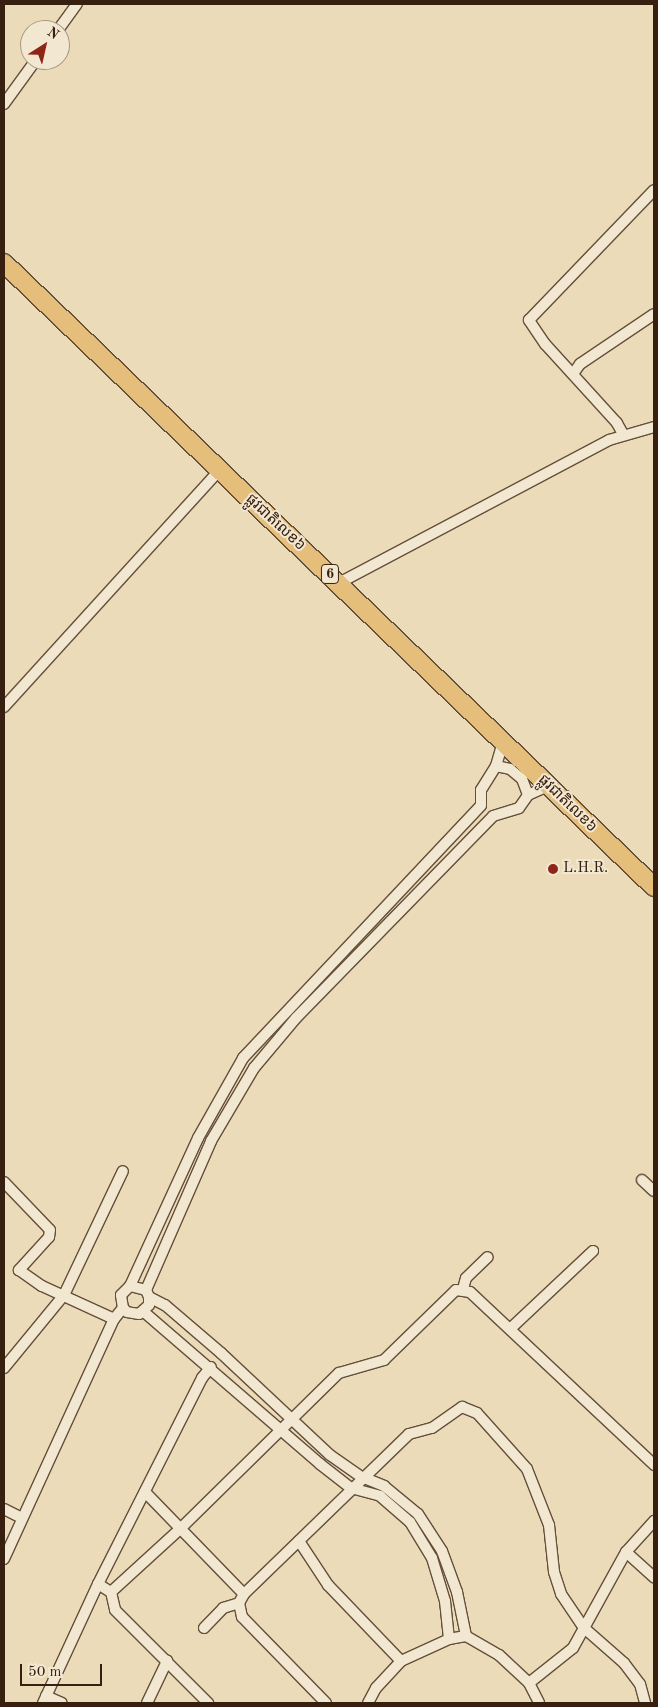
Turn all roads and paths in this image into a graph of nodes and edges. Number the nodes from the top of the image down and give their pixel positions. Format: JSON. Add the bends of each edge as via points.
{"nodes":[{"id":1,"x":77,"y":4,"type":"edge"},
{"id":2,"x":65,"y":20,"type":"edge"},
{"id":3,"x":29,"y":70,"type":"edge"},
{"id":4,"x":4,"y":104,"type":"edge"},
{"id":5,"x":654,"y":190,"type":"edge"},
{"id":6,"x":4,"y":263,"type":"edge"},
{"id":7,"x":654,"y":314,"type":"edge"},
{"id":8,"x":573,"y":374,"type":"junction"},
{"id":9,"x":654,"y":427,"type":"edge"},
{"id":10,"x":623,"y":434,"type":"junction"},
{"id":11,"x":220,"y":470,"type":"junction"},
{"id":12,"x":339,"y":583,"type":"junction"},
{"id":13,"x":4,"y":707,"type":"edge"},
{"id":14,"x":502,"y":741,"type":"junction"},
{"id":15,"x":496,"y":766,"type":"junction"},
{"id":16,"x":548,"y":786,"type":"junction"},
{"id":17,"x":528,"y":795,"type":"junction"},
{"id":18,"x":654,"y":887,"type":"edge"},
{"id":19,"x":243,"y":1058,"type":"junction"},
{"id":20,"x":254,"y":1068,"type":"junction"},
{"id":21,"x":123,"y":1171,"type":"dead end"},
{"id":22,"x":642,"y":1180,"type":"dead end"},
{"id":23,"x":4,"y":1182,"type":"edge"},
{"id":24,"x":654,"y":1191,"type":"edge"},
{"id":25,"x":592,"y":1251,"type":"dead end"},
{"id":26,"x":488,"y":1257,"type":"dead end"},
{"id":27,"x":130,"y":1286,"type":"junction"},
{"id":28,"x":463,"y":1289,"type":"junction"},
{"id":29,"x":147,"y":1293,"type":"junction"},
{"id":30,"x":64,"y":1295,"type":"junction"},
{"id":31,"x":123,"y":1308,"type":"junction"},
{"id":32,"x":144,"y":1312,"type":"junction"},
{"id":33,"x":114,"y":1319,"type":"junction"},
{"id":34,"x":510,"y":1330,"type":"junction"},
{"id":35,"x":211,"y":1367,"type":"junction"},
{"id":36,"x":4,"y":1368,"type":"edge"},
{"id":37,"x":292,"y":1418,"type":"junction"},
{"id":38,"x":278,"y":1431,"type":"junction"},
{"id":39,"x":654,"y":1465,"type":"edge"},
{"id":40,"x":362,"y":1477,"type":"junction"},
{"id":41,"x":351,"y":1488,"type":"junction"},
{"id":42,"x":145,"y":1492,"type":"junction"},
{"id":43,"x":4,"y":1509,"type":"edge"},
{"id":44,"x":22,"y":1518,"type":"junction"},
{"id":45,"x":654,"y":1521,"type":"edge"},
{"id":46,"x":180,"y":1530,"type":"junction"},
{"id":47,"x":299,"y":1541,"type":"junction"},
{"id":48,"x":626,"y":1552,"type":"junction"},
{"id":49,"x":4,"y":1559,"type":"edge"},
{"id":50,"x":654,"y":1577,"type":"edge"},
{"id":51,"x":98,"y":1584,"type":"junction"},
{"id":52,"x":111,"y":1592,"type":"junction"},
{"id":53,"x":241,"y":1598,"type":"junction"},
{"id":54,"x":583,"y":1627,"type":"junction"},
{"id":55,"x":204,"y":1628,"type":"dead end"},
{"id":56,"x":466,"y":1636,"type":"junction"},
{"id":57,"x":449,"y":1639,"type":"junction"},
{"id":58,"x":167,"y":1661,"type":"junction"},
{"id":59,"x":401,"y":1661,"type":"junction"},
{"id":60,"x":529,"y":1683,"type":"junction"},
{"id":61,"x":44,"y":1699,"type":"edge"},
{"id":62,"x":62,"y":1703,"type":"edge"},
{"id":63,"x":147,"y":1703,"type":"edge"},
{"id":64,"x":208,"y":1703,"type":"edge"},
{"id":65,"x":326,"y":1703,"type":"edge"},
{"id":66,"x":368,"y":1703,"type":"edge"},
{"id":67,"x":539,"y":1703,"type":"edge"},
{"id":68,"x":645,"y":1703,"type":"edge"}],
"edges":[{"from":1,"to":2,"type":"street"},
{"from":3,"to":4,"type":"street"},
{"from":5,"to":8,"type":"street","via":[[609,240],[530,316],[530,324]]},
{"from":6,"to":11,"type":"highway","name":"ផ្លូវជាតិលេខ៦","number":"6"},
{"from":7,"to":8,"type":"street","via":[[580,364]]},
{"from":8,"to":10,"type":"street"},
{"from":9,"to":10,"type":"street"},
{"from":10,"to":12,"type":"street"},
{"from":11,"to":12,"type":"highway","name":"ផ្លូវជាតិលេខ៦","number":"6"},
{"from":11,"to":13,"type":"street"},
{"from":12,"to":14,"type":"highway","name":"ផ្លូវជាតិលេខ៦","number":"6"},
{"from":14,"to":15,"type":"street"},
{"from":14,"to":16,"type":"highway","name":"ផ្លូវជាតិលេខ៦","number":"6"},
{"from":15,"to":17,"type":"street","via":[[510,769],[522,779]]},
{"from":15,"to":19,"type":"street","via":[[481,790],[480,805]]},
{"from":16,"to":17,"type":"street"},
{"from":16,"to":18,"type":"highway","name":"ផ្លូវជាតិលេខ៦","number":"6"},
{"from":17,"to":20,"type":"street","via":[[519,808],[493,816],[474,834],[296,1018]]},
{"from":19,"to":20,"type":"street"},
{"from":19,"to":27,"type":"street","via":[[198,1138]]},
{"from":20,"to":29,"type":"street","via":[[212,1141]]},
{"from":21,"to":30,"type":"street"},
{"from":22,"to":24,"type":"street"},
{"from":23,"to":30,"type":"street","via":[[50,1230],[49,1237],[19,1270],[42,1286]]},
{"from":25,"to":34,"type":"street"},
{"from":26,"to":28,"type":"street","via":[[466,1278]]},
{"from":27,"to":29,"type":"street"},
{"from":27,"to":31,"type":"street","via":[[121,1295]]},
{"from":28,"to":34,"type":"street"},
{"from":28,"to":37,"type":"street","via":[[456,1290],[384,1360],[339,1372]]},
{"from":29,"to":32,"type":"street"},
{"from":29,"to":37,"type":"street","via":[[165,1305]]},
{"from":30,"to":33,"type":"street"},
{"from":30,"to":36,"type":"street"},
{"from":31,"to":32,"type":"street","via":[[132,1314]]},
{"from":31,"to":33,"type":"street"},
{"from":32,"to":35,"type":"street"},
{"from":33,"to":44,"type":"street"},
{"from":34,"to":39,"type":"street"},
{"from":35,"to":38,"type":"street"},
{"from":35,"to":42,"type":"street","via":[[202,1378]]},
{"from":37,"to":38,"type":"street"},
{"from":37,"to":40,"type":"street","via":[[330,1455]]},
{"from":38,"to":41,"type":"street"},
{"from":38,"to":46,"type":"street"},
{"from":40,"to":41,"type":"street"},
{"from":40,"to":54,"type":"street","via":[[408,1434],[432,1428],[462,1407],[477,1413],[527,1469],[549,1525],[554,1572],[561,1594]]},
{"from":40,"to":56,"type":"street","via":[[384,1486],[418,1514],[442,1551],[457,1592]]},
{"from":41,"to":47,"type":"street"},
{"from":41,"to":57,"type":"street","via":[[380,1496],[410,1522],[432,1558],[445,1601]]},
{"from":42,"to":46,"type":"street"},
{"from":42,"to":51,"type":"street"},
{"from":43,"to":44,"type":"street"},
{"from":44,"to":49,"type":"street"},
{"from":45,"to":48,"type":"street"},
{"from":46,"to":52,"type":"street"},
{"from":46,"to":53,"type":"street"},
{"from":47,"to":53,"type":"street"},
{"from":47,"to":59,"type":"street","via":[[328,1585]]},
{"from":48,"to":50,"type":"street"},
{"from":48,"to":54,"type":"street"},
{"from":51,"to":52,"type":"street"},
{"from":51,"to":61,"type":"street"},
{"from":52,"to":58,"type":"street","via":[[115,1610]]},
{"from":53,"to":55,"type":"street","via":[[224,1608]]},
{"from":53,"to":65,"type":"street","via":[[242,1617]]},
{"from":54,"to":60,"type":"street","via":[[572,1648]]},
{"from":54,"to":68,"type":"street","via":[[624,1663],[640,1684]]},
{"from":56,"to":57,"type":"street"},
{"from":56,"to":60,"type":"street","via":[[499,1655]]},
{"from":57,"to":59,"type":"street"},
{"from":58,"to":63,"type":"street"},
{"from":58,"to":64,"type":"street"},
{"from":59,"to":66,"type":"street","via":[[376,1688]]},
{"from":60,"to":67,"type":"street"},
{"from":61,"to":62,"type":"street"}]}
